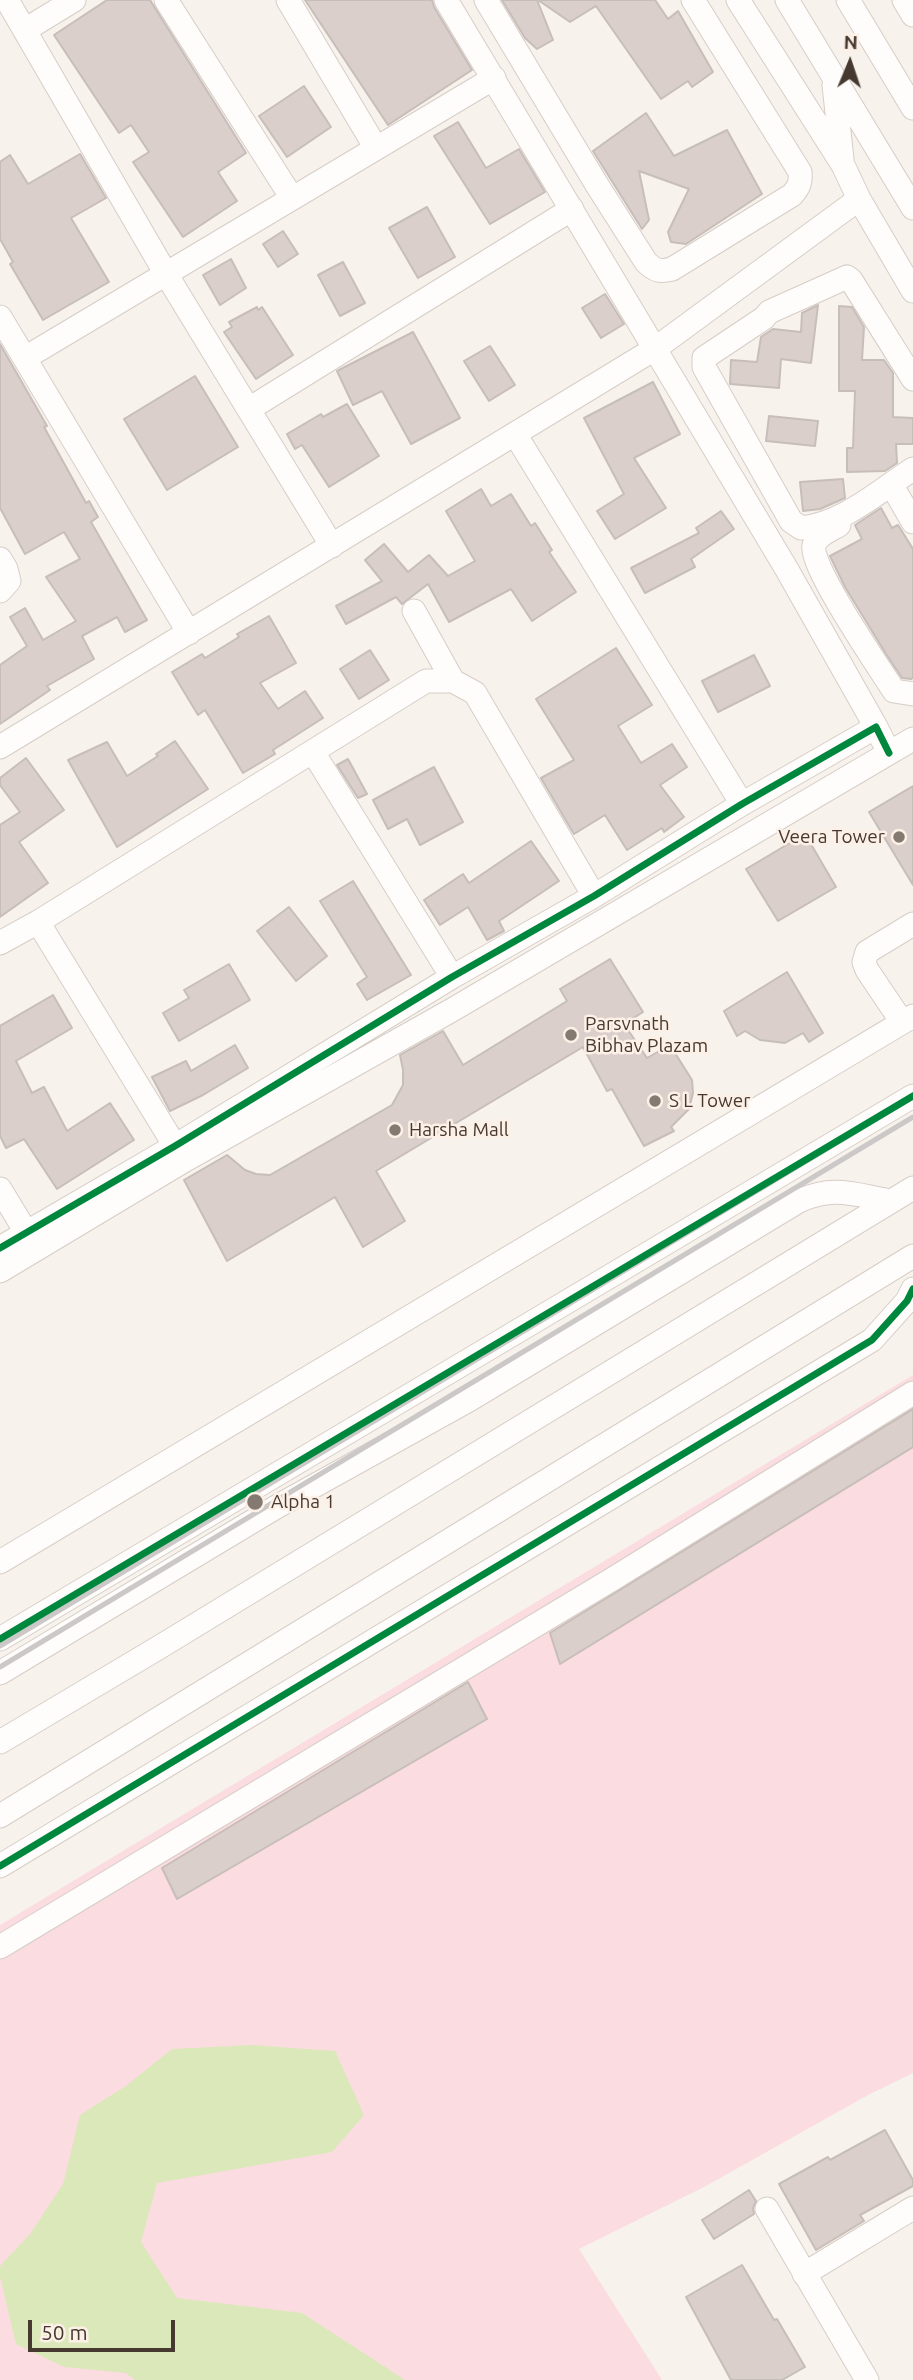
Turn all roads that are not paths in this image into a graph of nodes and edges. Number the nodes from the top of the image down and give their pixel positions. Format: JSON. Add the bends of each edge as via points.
{"nodes":[{"id":1,"x":7,"y":0,"type":"edge"},
{"id":2,"x":74,"y":0,"type":"edge"},
{"id":3,"x":166,"y":0,"type":"edge"},
{"id":4,"x":288,"y":0,"type":"edge"},
{"id":5,"x":446,"y":0,"type":"edge"},
{"id":6,"x":486,"y":0,"type":"edge"},
{"id":7,"x":693,"y":0,"type":"edge"},
{"id":8,"x":738,"y":0,"type":"edge"},
{"id":9,"x":787,"y":0,"type":"edge"},
{"id":10,"x":848,"y":0,"type":"edge"},
{"id":11,"x":904,"y":0,"type":"edge"},
{"id":12,"x":913,"y":15,"type":"edge"},
{"id":13,"x":25,"y":30,"type":"junction"},
{"id":14,"x":833,"y":76,"type":"junction"},
{"id":15,"x":494,"y":78,"type":"junction"},
{"id":16,"x":913,"y":107,"type":"edge"},
{"id":17,"x":376,"y":148,"type":"junction"},
{"id":18,"x":843,"y":165,"type":"junction"},
{"id":19,"x":292,"y":198,"type":"junction"},
{"id":20,"x":859,"y":200,"type":"junction"},
{"id":21,"x":913,"y":208,"type":"edge"},
{"id":22,"x":572,"y":209,"type":"junction"},
{"id":23,"x":166,"y":274,"type":"junction"},
{"id":24,"x":754,"y":276,"type":"junction"},
{"id":25,"x":913,"y":291,"type":"edge"},
{"id":26,"x":769,"y":312,"type":"junction"},
{"id":27,"x":0,"y":317,"type":"edge"},
{"id":28,"x":656,"y":348,"type":"junction"},
{"id":29,"x":25,"y":358,"type":"junction"},
{"id":30,"x":913,"y":379,"type":"edge"},
{"id":31,"x":249,"y":409,"type":"junction"},
{"id":32,"x":515,"y":434,"type":"junction"},
{"id":33,"x":913,"y":469,"type":"edge"},
{"id":34,"x":904,"y":484,"type":"edge"},
{"id":35,"x":913,"y":522,"type":"edge"},
{"id":36,"x":332,"y":546,"type":"junction"},
{"id":37,"x":0,"y":559,"type":"edge"},
{"id":38,"x":0,"y":591,"type":"edge"},
{"id":39,"x":414,"y":611,"type":"dead end"},
{"id":40,"x":189,"y":633,"type":"junction"},
{"id":41,"x":453,"y":681,"type":"junction"},
{"id":42,"x":913,"y":694,"type":"edge"},
{"id":43,"x":876,"y":726,"type":"junction"},
{"id":44,"x":913,"y":739,"type":"edge"},
{"id":45,"x":0,"y":747,"type":"edge"},
{"id":46,"x":313,"y":752,"type":"junction"},
{"id":47,"x":888,"y":752,"type":"junction"},
{"id":48,"x":743,"y":804,"type":"junction"},
{"id":49,"x":594,"y":896,"type":"junction"},
{"id":50,"x":38,"y":922,"type":"junction"},
{"id":51,"x":913,"y":924,"type":"edge"},
{"id":52,"x":0,"y":943,"type":"edge"},
{"id":53,"x":452,"y":977,"type":"junction"},
{"id":54,"x":907,"y":1019,"type":"edge"},
{"id":55,"x":913,"y":1096,"type":"edge"},
{"id":56,"x":175,"y":1146,"type":"junction"},
{"id":57,"x":913,"y":1188,"type":"edge"},
{"id":58,"x":0,"y":1189,"type":"edge"},
{"id":59,"x":891,"y":1201,"type":"junction"},
{"id":60,"x":26,"y":1232,"type":"junction"},
{"id":61,"x":0,"y":1248,"type":"edge"},
{"id":62,"x":913,"y":1256,"type":"edge"},
{"id":63,"x":0,"y":1271,"type":"edge"},
{"id":64,"x":913,"y":1289,"type":"edge"},
{"id":65,"x":913,"y":1393,"type":"edge"},
{"id":66,"x":0,"y":1562,"type":"edge"},
{"id":67,"x":0,"y":1639,"type":"edge"},
{"id":68,"x":0,"y":1673,"type":"edge"},
{"id":69,"x":0,"y":1742,"type":"edge"},
{"id":70,"x":0,"y":1816,"type":"edge"},
{"id":71,"x":0,"y":1866,"type":"edge"},
{"id":72,"x":0,"y":1947,"type":"edge"},
{"id":73,"x":913,"y":2208,"type":"edge"},
{"id":74,"x":767,"y":2209,"type":"dead end"},
{"id":75,"x":804,"y":2274,"type":"junction"},
{"id":76,"x":867,"y":2380,"type":"edge"}],
"edges":[{"from":1,"to":13,"type":"street"},
{"from":2,"to":13,"type":"street"},
{"from":3,"to":19,"type":"street"},
{"from":4,"to":17,"type":"street"},
{"from":5,"to":15,"type":"street"},
{"from":6,"to":7,"type":"street","via":[[646,262],[663,271],[792,195],[800,180],[800,172]]},
{"from":8,"to":18,"type":"street"},
{"from":9,"to":14,"type":"street"},
{"from":10,"to":16,"type":"street"},
{"from":11,"to":12,"type":"street"},
{"from":13,"to":23,"type":"street"},
{"from":14,"to":18,"type":"street"},
{"from":14,"to":21,"type":"street"},
{"from":15,"to":17,"type":"street"},
{"from":15,"to":22,"type":"street"},
{"from":17,"to":19,"type":"street"},
{"from":18,"to":20,"type":"street"},
{"from":19,"to":23,"type":"street"},
{"from":20,"to":24,"type":"street"},
{"from":20,"to":25,"type":"street"},
{"from":22,"to":28,"type":"street"},
{"from":22,"to":31,"type":"street"},
{"from":23,"to":29,"type":"street"},
{"from":23,"to":31,"type":"street"},
{"from":24,"to":26,"type":"street"},
{"from":24,"to":28,"type":"street"},
{"from":26,"to":30,"type":"street","via":[[847,277]]},
{"from":26,"to":33,"type":"street","via":[[704,358],[704,367],[792,521],[801,528],[838,518]]},
{"from":27,"to":29,"type":"street"},
{"from":28,"to":32,"type":"street"},
{"from":28,"to":43,"type":"street"},
{"from":29,"to":40,"type":"street"},
{"from":31,"to":36,"type":"street"},
{"from":32,"to":36,"type":"street"},
{"from":32,"to":48,"type":"street"},
{"from":34,"to":35,"type":"street"},
{"from":34,"to":42,"type":"street","via":[[818,537],[813,545],[824,579],[894,691]]},
{"from":36,"to":40,"type":"street"},
{"from":37,"to":38,"type":"street","via":[[9,581]]},
{"from":39,"to":41,"type":"street"},
{"from":40,"to":45,"type":"street"},
{"from":41,"to":46,"type":"street","via":[[426,681]]},
{"from":41,"to":49,"type":"street","via":[[475,692]]},
{"from":43,"to":47,"type":"street"},
{"from":43,"to":48,"type":"street"},
{"from":44,"to":47,"type":"street"},
{"from":46,"to":50,"type":"street"},
{"from":46,"to":53,"type":"street"},
{"from":47,"to":63,"type":"street"},
{"from":48,"to":49,"type":"street"},
{"from":49,"to":53,"type":"street"},
{"from":50,"to":52,"type":"street"},
{"from":50,"to":56,"type":"street"},
{"from":51,"to":54,"type":"street","via":[[867,952],[864,962]]},
{"from":53,"to":56,"type":"street"},
{"from":54,"to":66,"type":"street"},
{"from":55,"to":67,"type":"street"},
{"from":56,"to":60,"type":"street"},
{"from":57,"to":59,"type":"street"},
{"from":58,"to":60,"type":"street"},
{"from":59,"to":68,"type":"street","via":[[831,1191],[799,1201]]},
{"from":59,"to":69,"type":"street"},
{"from":60,"to":61,"type":"street"},
{"from":62,"to":70,"type":"street"},
{"from":64,"to":71,"type":"street","via":[[872,1340]]},
{"from":65,"to":72,"type":"street"},
{"from":73,"to":75,"type":"street"},
{"from":74,"to":75,"type":"street"},
{"from":75,"to":76,"type":"street"}]}
